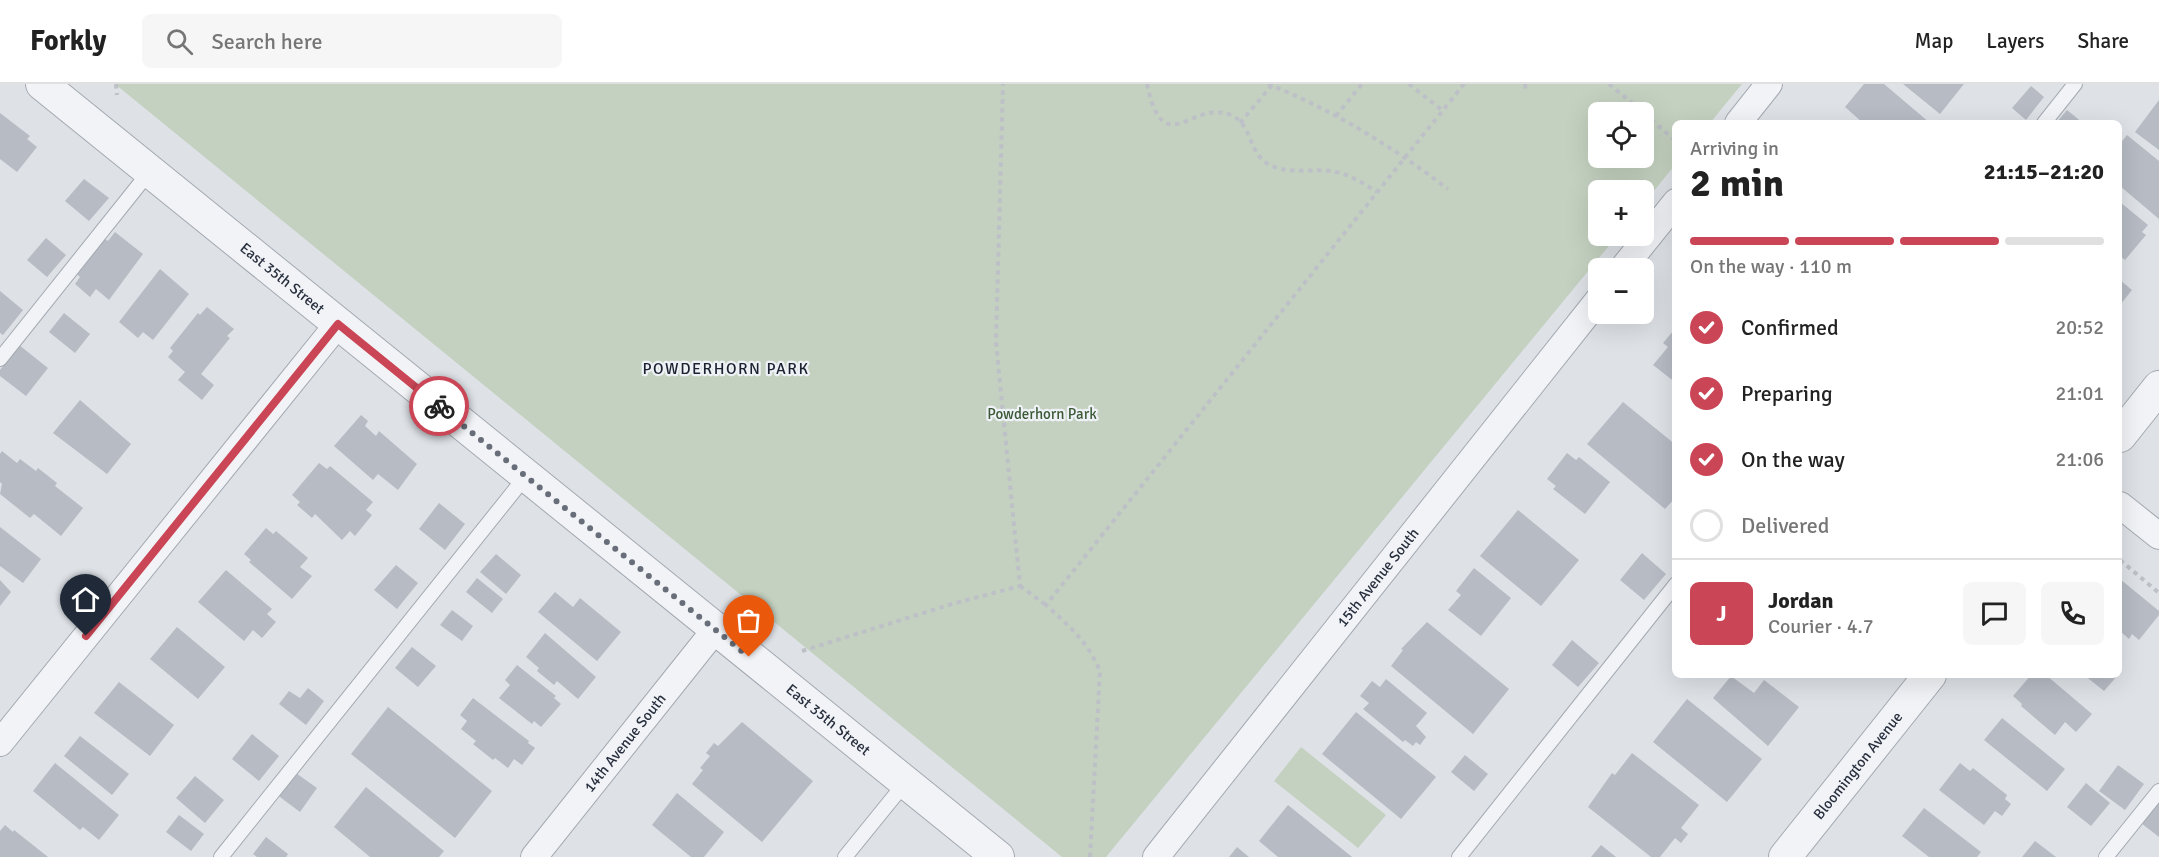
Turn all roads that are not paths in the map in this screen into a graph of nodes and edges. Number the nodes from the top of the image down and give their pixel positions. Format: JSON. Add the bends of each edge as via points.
{"nodes":[{"id":1,"x":42,"y":84,"type":"edge"},
{"id":2,"x":1769,"y":84,"type":"edge"},
{"id":3,"x":2075,"y":84,"type":"edge"},
{"id":4,"x":1740,"y":120,"type":"edge"},
{"id":5,"x":2046,"y":120,"type":"edge"},
{"id":6,"x":150,"y":171,"type":"junction"},
{"id":7,"x":1672,"y":207,"type":"edge"},
{"id":8,"x":1631,"y":258,"type":"edge"},
{"id":9,"x":1588,"y":312,"type":"edge"},
{"id":10,"x":338,"y":324,"type":"junction"},
{"id":11,"x":0,"y":359,"type":"edge"},
{"id":12,"x":2159,"y":387,"type":"edge"},
{"id":13,"x":2122,"y":433,"type":"edge"},
{"id":14,"x":526,"y":476,"type":"junction"},
{"id":15,"x":2122,"y":506,"type":"edge"},
{"id":16,"x":2159,"y":536,"type":"edge"},
{"id":17,"x":1672,"y":589,"type":"edge"},
{"id":18,"x":715,"y":630,"type":"junction"},
{"id":19,"x":1928,"y":678,"type":"edge"},
{"id":20,"x":0,"y":743,"type":"edge"},
{"id":21,"x":905,"y":783,"type":"junction"},
{"id":22,"x":2159,"y":791,"type":"edge"},
{"id":23,"x":221,"y":857,"type":"edge"},
{"id":24,"x":534,"y":857,"type":"edge"},
{"id":25,"x":845,"y":857,"type":"edge"},
{"id":26,"x":998,"y":857,"type":"edge"},
{"id":27,"x":1156,"y":857,"type":"edge"},
{"id":28,"x":1459,"y":857,"type":"edge"},
{"id":29,"x":1785,"y":857,"type":"edge"},
{"id":30,"x":2106,"y":857,"type":"edge"}],
"edges":[{"from":1,"to":6,"type":"street","name":"East 35th Street"},
{"from":2,"to":4,"type":"street"},
{"from":3,"to":5,"type":"lane"},
{"from":6,"to":10,"type":"street","name":"East 35th Street"},
{"from":6,"to":11,"type":"lane"},
{"from":7,"to":8,"type":"street"},
{"from":9,"to":27,"type":"street","name":"15th Avenue South"},
{"from":10,"to":14,"type":"street","name":"East 35th Street"},
{"from":10,"to":20,"type":"street"},
{"from":12,"to":13,"type":"street"},
{"from":14,"to":18,"type":"street","name":"East 35th Street"},
{"from":14,"to":23,"type":"lane"},
{"from":15,"to":16,"type":"street"},
{"from":17,"to":28,"type":"lane"},
{"from":18,"to":21,"type":"street","name":"East 35th Street"},
{"from":18,"to":24,"type":"street","name":"14th Avenue South"},
{"from":19,"to":29,"type":"street","name":"Bloomington Avenue"},
{"from":21,"to":25,"type":"lane"},
{"from":21,"to":26,"type":"street","name":"East 35th Street"},
{"from":22,"to":30,"type":"lane"}]}
